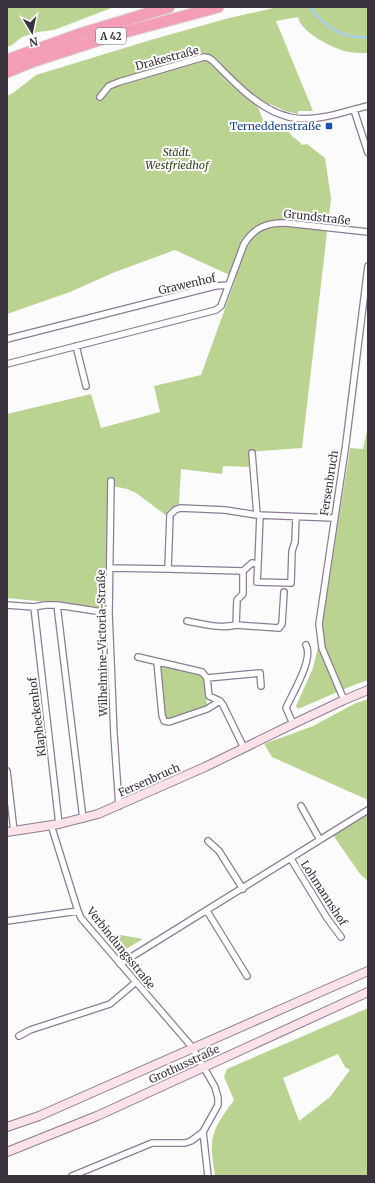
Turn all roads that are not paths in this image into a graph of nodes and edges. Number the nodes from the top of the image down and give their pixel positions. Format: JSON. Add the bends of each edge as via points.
{"nodes":[{"id":1,"x":169,"y":7,"type":"edge"},
{"id":2,"x":218,"y":7,"type":"edge"},
{"id":3,"x":7,"y":60,"type":"edge"},
{"id":4,"x":7,"y":72,"type":"edge"},
{"id":5,"x":100,"y":97,"type":"dead end"},
{"id":6,"x":368,"y":106,"type":"edge"},
{"id":7,"x":354,"y":110,"type":"junction"},
{"id":8,"x":368,"y":154,"type":"edge"},
{"id":9,"x":368,"y":232,"type":"edge"},
{"id":10,"x":368,"y":266,"type":"edge"},
{"id":11,"x":228,"y":285,"type":"junction"},
{"id":12,"x":7,"y":339,"type":"edge"},
{"id":13,"x":76,"y":346,"type":"junction"},
{"id":14,"x":7,"y":364,"type":"edge"},
{"id":15,"x":86,"y":386,"type":"dead end"},
{"id":16,"x":252,"y":453,"type":"dead end"},
{"id":17,"x":111,"y":481,"type":"dead end"},
{"id":18,"x":258,"y":515,"type":"junction"},
{"id":19,"x":296,"y":517,"type":"junction"},
{"id":20,"x":334,"y":518,"type":"junction"},
{"id":21,"x":258,"y":564,"type":"junction"},
{"id":22,"x":110,"y":568,"type":"junction"},
{"id":23,"x":168,"y":570,"type":"junction"},
{"id":24,"x":243,"y":571,"type":"junction"},
{"id":25,"x":284,"y":592,"type":"dead end"},
{"id":26,"x":7,"y":605,"type":"edge"},
{"id":27,"x":57,"y":605,"type":"junction"},
{"id":28,"x":34,"y":607,"type":"junction"},
{"id":29,"x":109,"y":613,"type":"junction"},
{"id":30,"x":187,"y":622,"type":"dead end"},
{"id":31,"x":236,"y":625,"type":"junction"},
{"id":32,"x":306,"y":645,"type":"dead end"},
{"id":33,"x":138,"y":657,"type":"dead end"},
{"id":34,"x":157,"y":662,"type":"junction"},
{"id":35,"x":207,"y":678,"type":"junction"},
{"id":36,"x":261,"y":686,"type":"dead end"},
{"id":37,"x":368,"y":690,"type":"edge"},
{"id":38,"x":344,"y":700,"type":"junction"},
{"id":39,"x":220,"y":701,"type":"junction"},
{"id":40,"x":292,"y":724,"type":"junction"},
{"id":41,"x":244,"y":748,"type":"junction"},
{"id":42,"x":7,"y":771,"type":"edge"},
{"id":43,"x":119,"y":806,"type":"junction"},
{"id":44,"x":301,"y":806,"type":"dead end"},
{"id":45,"x":368,"y":810,"type":"edge"},
{"id":46,"x":82,"y":819,"type":"junction"},
{"id":47,"x":55,"y":825,"type":"junction"},
{"id":48,"x":11,"y":831,"type":"edge"},
{"id":49,"x":320,"y":840,"type":"junction"},
{"id":50,"x":208,"y":841,"type":"dead end"},
{"id":51,"x":291,"y":859,"type":"junction"},
{"id":52,"x":243,"y":889,"type":"junction"},
{"id":53,"x":78,"y":911,"type":"junction"},
{"id":54,"x":207,"y":911,"type":"junction"},
{"id":55,"x":7,"y":921,"type":"edge"},
{"id":56,"x":341,"y":937,"type":"dead end"},
{"id":57,"x":120,"y":964,"type":"junction"},
{"id":58,"x":368,"y":971,"type":"edge"},
{"id":59,"x":247,"y":976,"type":"dead end"},
{"id":60,"x":136,"y":982,"type":"junction"},
{"id":61,"x":368,"y":992,"type":"edge"},
{"id":62,"x":19,"y":1036,"type":"dead end"},
{"id":63,"x":192,"y":1048,"type":"junction"},
{"id":64,"x":204,"y":1067,"type":"junction"},
{"id":65,"x":7,"y":1127,"type":"edge"},
{"id":66,"x":203,"y":1132,"type":"junction"},
{"id":67,"x":7,"y":1152,"type":"edge"},
{"id":68,"x":72,"y":1176,"type":"edge"},
{"id":69,"x":208,"y":1176,"type":"edge"}],
"edges":[{"from":1,"to":3,"type":"highway","number":"A 42","via":[[80,34]]},
{"from":2,"to":4,"type":"highway","number":"A 42","via":[[114,35]]},
{"from":5,"to":7,"type":"street","name":"Drakestraße","via":[[109,86],[119,82],[204,57],[209,58],[256,101],[288,117],[323,117]]},
{"from":6,"to":7,"type":"street","name":"Drakestraße"},
{"from":7,"to":8,"type":"street"},
{"from":9,"to":11,"type":"street","name":"Grundstraße","via":[[277,222],[267,224],[244,244]]},
{"from":10,"to":20,"type":"street","name":"Fersenbruch"},
{"from":11,"to":12,"type":"street","name":"Grawenhof","via":[[215,286]]},
{"from":11,"to":13,"type":"street","name":"Grawenhof","via":[[216,310]]},
{"from":13,"to":14,"type":"street","name":"Grawenhof"},
{"from":13,"to":15,"type":"street"},
{"from":16,"to":18,"type":"street"},
{"from":17,"to":22,"type":"street","name":"Wilhelmine-Victoria-Straße"},
{"from":18,"to":19,"type":"street"},
{"from":18,"to":21,"type":"street"},
{"from":18,"to":23,"type":"street","via":[[225,510],[175,510],[170,516]]},
{"from":19,"to":20,"type":"street"},
{"from":19,"to":21,"type":"street","via":[[291,583],[257,582]]},
{"from":20,"to":38,"type":"street","name":"Fersenbruch","via":[[319,631],[322,648]]},
{"from":21,"to":24,"type":"street","via":[[252,563]]},
{"from":22,"to":23,"type":"street"},
{"from":22,"to":29,"type":"street","name":"Wilhelmine-Victoria-Straße"},
{"from":23,"to":24,"type":"street"},
{"from":24,"to":31,"type":"street","via":[[243,594],[237,600]]},
{"from":25,"to":31,"type":"street","via":[[282,624],[279,628]]},
{"from":26,"to":28,"type":"street"},
{"from":27,"to":28,"type":"street"},
{"from":27,"to":29,"type":"street"},
{"from":27,"to":46,"type":"street"},
{"from":28,"to":47,"type":"street","name":"Klapheckenhof"},
{"from":29,"to":43,"type":"street","name":"Wilhelmine-Victoria-Straße"},
{"from":30,"to":31,"type":"street","via":[[209,626]]},
{"from":32,"to":40,"type":"street","via":[[307,662],[286,708]]},
{"from":33,"to":34,"type":"street"},
{"from":34,"to":35,"type":"street","via":[[202,672]]},
{"from":34,"to":39,"type":"street","via":[[164,722],[194,713]]},
{"from":35,"to":36,"type":"street","via":[[260,674]]},
{"from":35,"to":39,"type":"street","via":[[209,696]]},
{"from":37,"to":38,"type":"main road","name":"Fersenbruch"},
{"from":38,"to":40,"type":"main road","name":"Fersenbruch"},
{"from":39,"to":41,"type":"street"},
{"from":40,"to":41,"type":"main road","name":"Fersenbruch"},
{"from":41,"to":43,"type":"main road","name":"Fersenbruch"},
{"from":42,"to":48,"type":"street"},
{"from":43,"to":46,"type":"main road","name":"Fersenbruch"},
{"from":44,"to":49,"type":"street"},
{"from":45,"to":49,"type":"street","name":"Lohmannshof"},
{"from":46,"to":47,"type":"main road","name":"Fersenbruch"},
{"from":47,"to":48,"type":"main road","name":"Fersenbruch"},
{"from":47,"to":53,"type":"street","name":"Verbindungsstraße"},
{"from":49,"to":51,"type":"street","name":"Lohmannshof"},
{"from":50,"to":52,"type":"street","via":[[219,851]]},
{"from":51,"to":52,"type":"street","name":"Lohmannshof"},
{"from":51,"to":56,"type":"street","name":"Lohmannshof"},
{"from":52,"to":54,"type":"street","name":"Lohmannshof"},
{"from":53,"to":55,"type":"street"},
{"from":53,"to":57,"type":"street","name":"Verbindungsstraße"},
{"from":54,"to":57,"type":"street","name":"Lohmannshof"},
{"from":54,"to":59,"type":"street"},
{"from":57,"to":60,"type":"street","name":"Verbindungsstraße"},
{"from":58,"to":63,"type":"main road","name":"Grothusstraße"},
{"from":60,"to":62,"type":"street","via":[[110,1004],[30,1030]]},
{"from":60,"to":63,"type":"street","name":"Verbindungsstraße"},
{"from":61,"to":64,"type":"main road","name":"Grothusstraße"},
{"from":63,"to":64,"type":"street","name":"Verbindungsstraße"},
{"from":63,"to":65,"type":"main road","name":"Grothusstraße","via":[[39,1116]]},
{"from":64,"to":66,"type":"street","name":"Verbindungsstraße","via":[[215,1086],[218,1104]]},
{"from":64,"to":67,"type":"main road","name":"Grothusstraße","via":[[97,1116]]},
{"from":66,"to":68,"type":"street","via":[[185,1143],[152,1143]]},
{"from":66,"to":69,"type":"street"}]}
